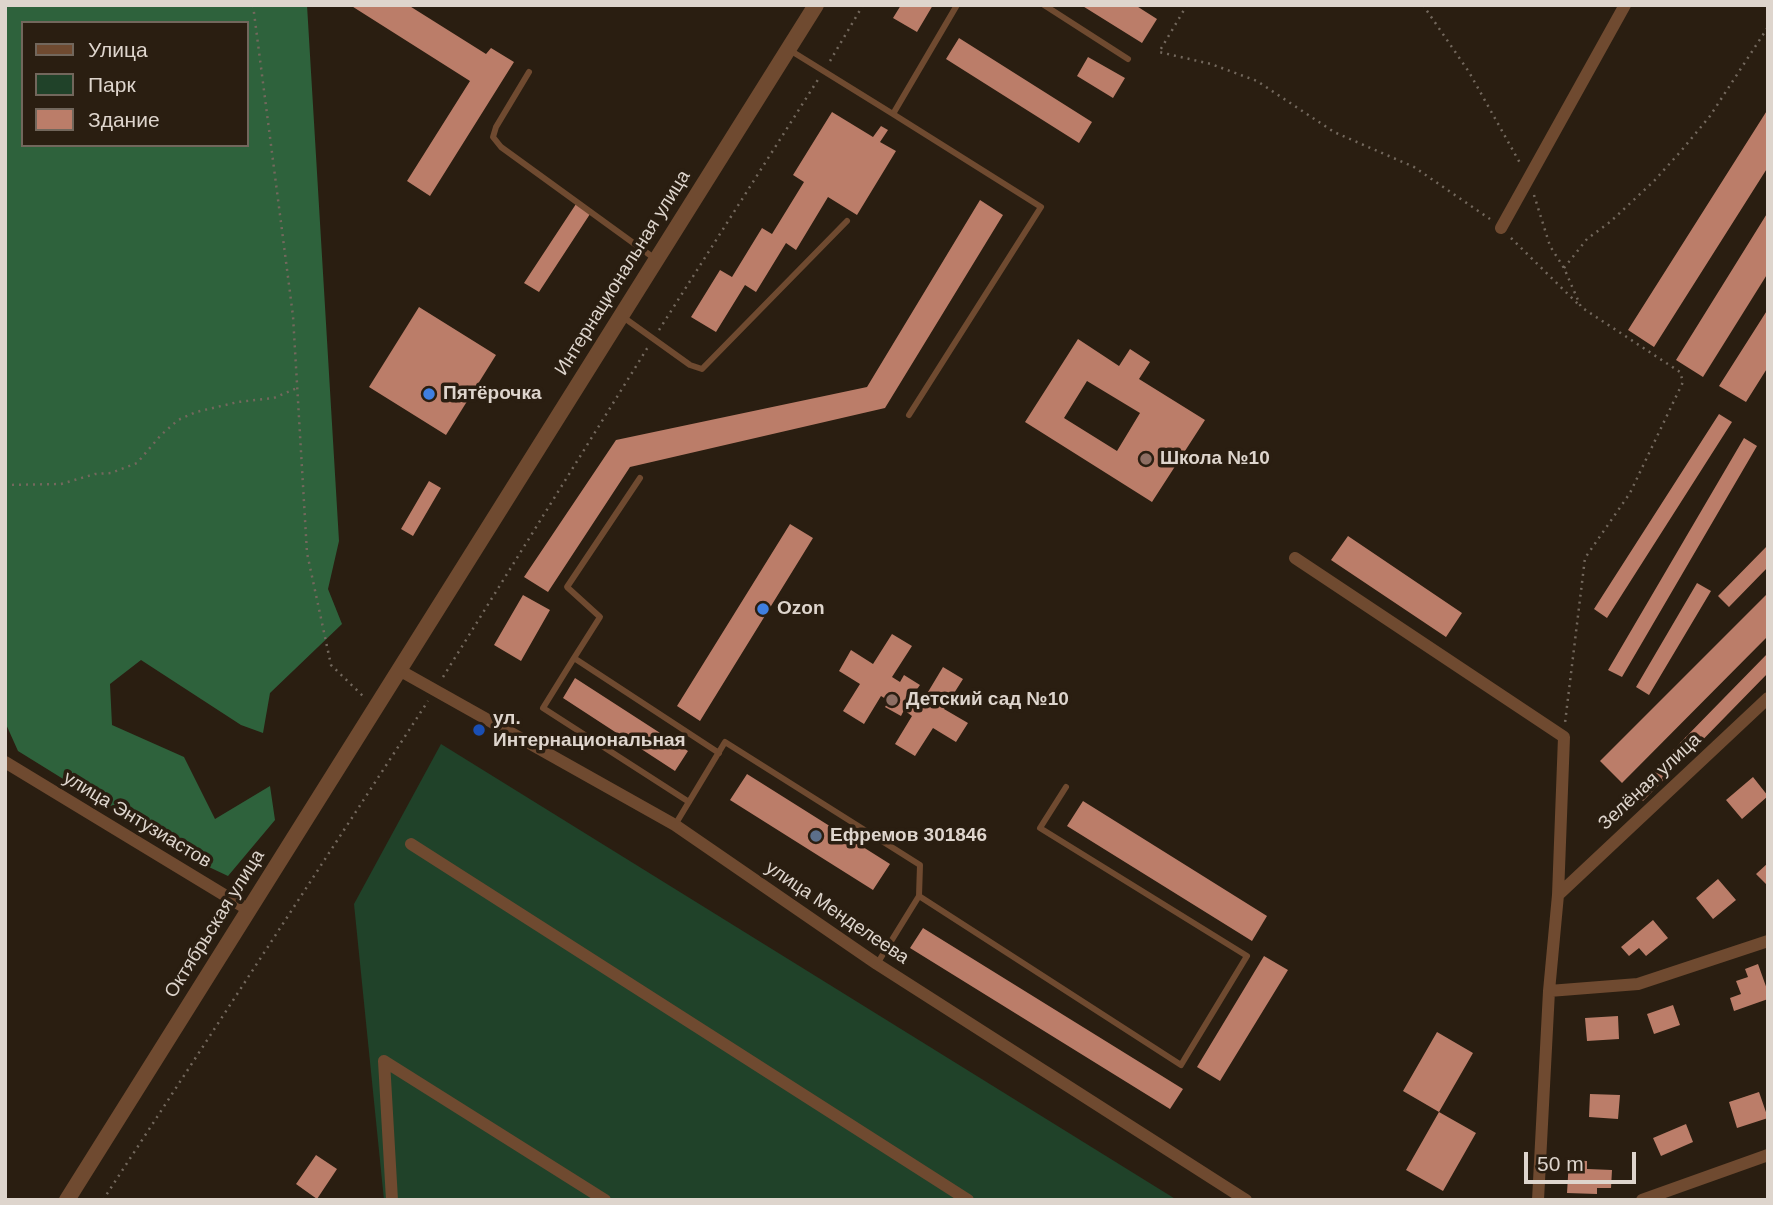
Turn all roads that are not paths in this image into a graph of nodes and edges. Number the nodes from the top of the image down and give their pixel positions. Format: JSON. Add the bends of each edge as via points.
{"nodes":[{"id":1,"x":817,"y":5,"type":"edge"},
{"id":2,"x":957,"y":5,"type":"edge"},
{"id":3,"x":1044,"y":5,"type":"edge"},
{"id":4,"x":1625,"y":5,"type":"edge"},
{"id":5,"x":789,"y":49,"type":"junction"},
{"id":6,"x":1128,"y":58,"type":"dead end"},
{"id":7,"x":529,"y":72,"type":"dead end"},
{"id":8,"x":893,"y":114,"type":"junction"},
{"id":9,"x":847,"y":221,"type":"dead end"},
{"id":10,"x":1501,"y":228,"type":"road end"},
{"id":11,"x":656,"y":259,"type":"junction"},
{"id":12,"x":621,"y":316,"type":"junction"},
{"id":13,"x":909,"y":415,"type":"dead end"},
{"id":14,"x":640,"y":478,"type":"dead end"},
{"id":15,"x":1295,"y":558,"type":"dead end"},
{"id":16,"x":574,"y":658,"type":"junction"},
{"id":17,"x":399,"y":670,"type":"junction"},
{"id":18,"x":1768,"y":698,"type":"edge"},
{"id":19,"x":719,"y":753,"type":"junction"},
{"id":20,"x":5,"y":762,"type":"edge"},
{"id":21,"x":1066,"y":787,"type":"dead end"},
{"id":22,"x":689,"y":802,"type":"junction"},
{"id":23,"x":675,"y":825,"type":"junction"},
{"id":24,"x":411,"y":844,"type":"dead end"},
{"id":25,"x":1558,"y":895,"type":"junction"},
{"id":26,"x":919,"y":896,"type":"junction"},
{"id":27,"x":249,"y":911,"type":"junction"},
{"id":28,"x":1768,"y":941,"type":"edge"},
{"id":29,"x":877,"y":964,"type":"junction"},
{"id":30,"x":1549,"y":991,"type":"junction"},
{"id":31,"x":1768,"y":1155,"type":"edge"},
{"id":32,"x":67,"y":1200,"type":"edge"},
{"id":33,"x":392,"y":1200,"type":"edge"},
{"id":34,"x":605,"y":1200,"type":"edge"},
{"id":35,"x":968,"y":1200,"type":"edge"},
{"id":36,"x":1246,"y":1200,"type":"edge"},
{"id":37,"x":1538,"y":1200,"type":"edge"},
{"id":38,"x":1642,"y":1200,"type":"edge"}],
"edges":[{"from":1,"to":5,"type":"street","name":"Интернациональная улица"},
{"from":2,"to":8,"type":"lane"},
{"from":3,"to":6,"type":"lane"},
{"from":4,"to":10,"type":"street"},
{"from":5,"to":8,"type":"lane"},
{"from":5,"to":11,"type":"street","name":"Интернациональная улица"},
{"from":7,"to":11,"type":"lane","via":[[493,137]]},
{"from":8,"to":13,"type":"lane","via":[[1041,206]]},
{"from":9,"to":12,"type":"lane","via":[[702,369]]},
{"from":11,"to":12,"type":"street","name":"Интернациональная улица"},
{"from":12,"to":17,"type":"street","name":"Интернациональная улица"},
{"from":14,"to":16,"type":"lane","via":[[567,587],[600,617]]},
{"from":15,"to":25,"type":"street","via":[[1564,737]]},
{"from":16,"to":19,"type":"lane"},
{"from":16,"to":22,"type":"lane","via":[[543,708]]},
{"from":17,"to":23,"type":"street","name":"улица Менделеева"},
{"from":17,"to":27,"type":"street","name":"Октябрьская улица"},
{"from":18,"to":25,"type":"street","name":"Зелёная улица"},
{"from":19,"to":22,"type":"lane"},
{"from":19,"to":26,"type":"lane","via":[[725,742],[920,865]]},
{"from":20,"to":27,"type":"street","name":"улица Энтузиастов"},
{"from":21,"to":26,"type":"lane","via":[[1040,828],[1247,956],[1181,1065]]},
{"from":22,"to":23,"type":"lane"},
{"from":23,"to":29,"type":"street","name":"улица Менделеева"},
{"from":24,"to":35,"type":"street"},
{"from":25,"to":30,"type":"street"},
{"from":26,"to":29,"type":"lane"},
{"from":27,"to":32,"type":"street","name":"Октябрьская улица"},
{"from":28,"to":30,"type":"street","via":[[1638,984]]},
{"from":29,"to":36,"type":"street","name":"улица Менделеева"},
{"from":30,"to":37,"type":"street"},
{"from":31,"to":38,"type":"street"},
{"from":33,"to":34,"type":"street","via":[[384,1061]]}]}
